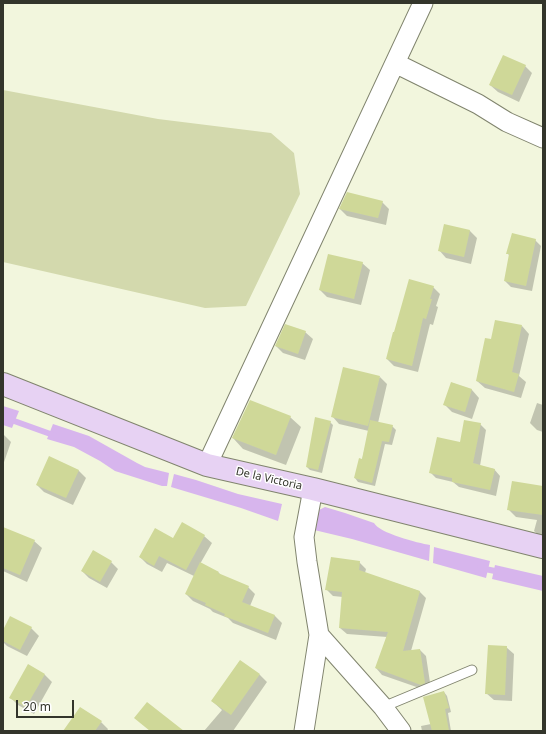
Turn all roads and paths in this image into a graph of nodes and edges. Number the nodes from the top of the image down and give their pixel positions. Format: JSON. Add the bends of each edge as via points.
{"nodes":[{"id":1,"x":423,"y":3,"type":"edge"},
{"id":2,"x":395,"y":63,"type":"junction"},
{"id":3,"x":543,"y":138,"type":"edge"},
{"id":4,"x":3,"y":384,"type":"edge"},
{"id":5,"x":207,"y":465,"type":"junction"},
{"id":6,"x":312,"y":489,"type":"junction"},
{"id":7,"x":543,"y":547,"type":"edge"},
{"id":8,"x":319,"y":635,"type":"junction"},
{"id":9,"x":472,"y":670,"type":"dead end"},
{"id":10,"x":383,"y":707,"type":"junction"},
{"id":11,"x":304,"y":731,"type":"edge"},
{"id":12,"x":401,"y":731,"type":"edge"}],
"edges":[{"from":1,"to":2,"type":"street"},
{"from":2,"to":3,"type":"street","via":[[478,104],[507,122]]},
{"from":2,"to":5,"type":"street"},
{"from":4,"to":5,"type":"main road","name":"De la Victoria"},
{"from":5,"to":6,"type":"main road","name":"De la Victoria"},
{"from":6,"to":7,"type":"main road","name":"De la Victoria"},
{"from":6,"to":8,"type":"street","via":[[304,537]]},
{"from":8,"to":10,"type":"street"},
{"from":8,"to":11,"type":"street"},
{"from":9,"to":10,"type":"lane"},
{"from":10,"to":12,"type":"street"}]}
